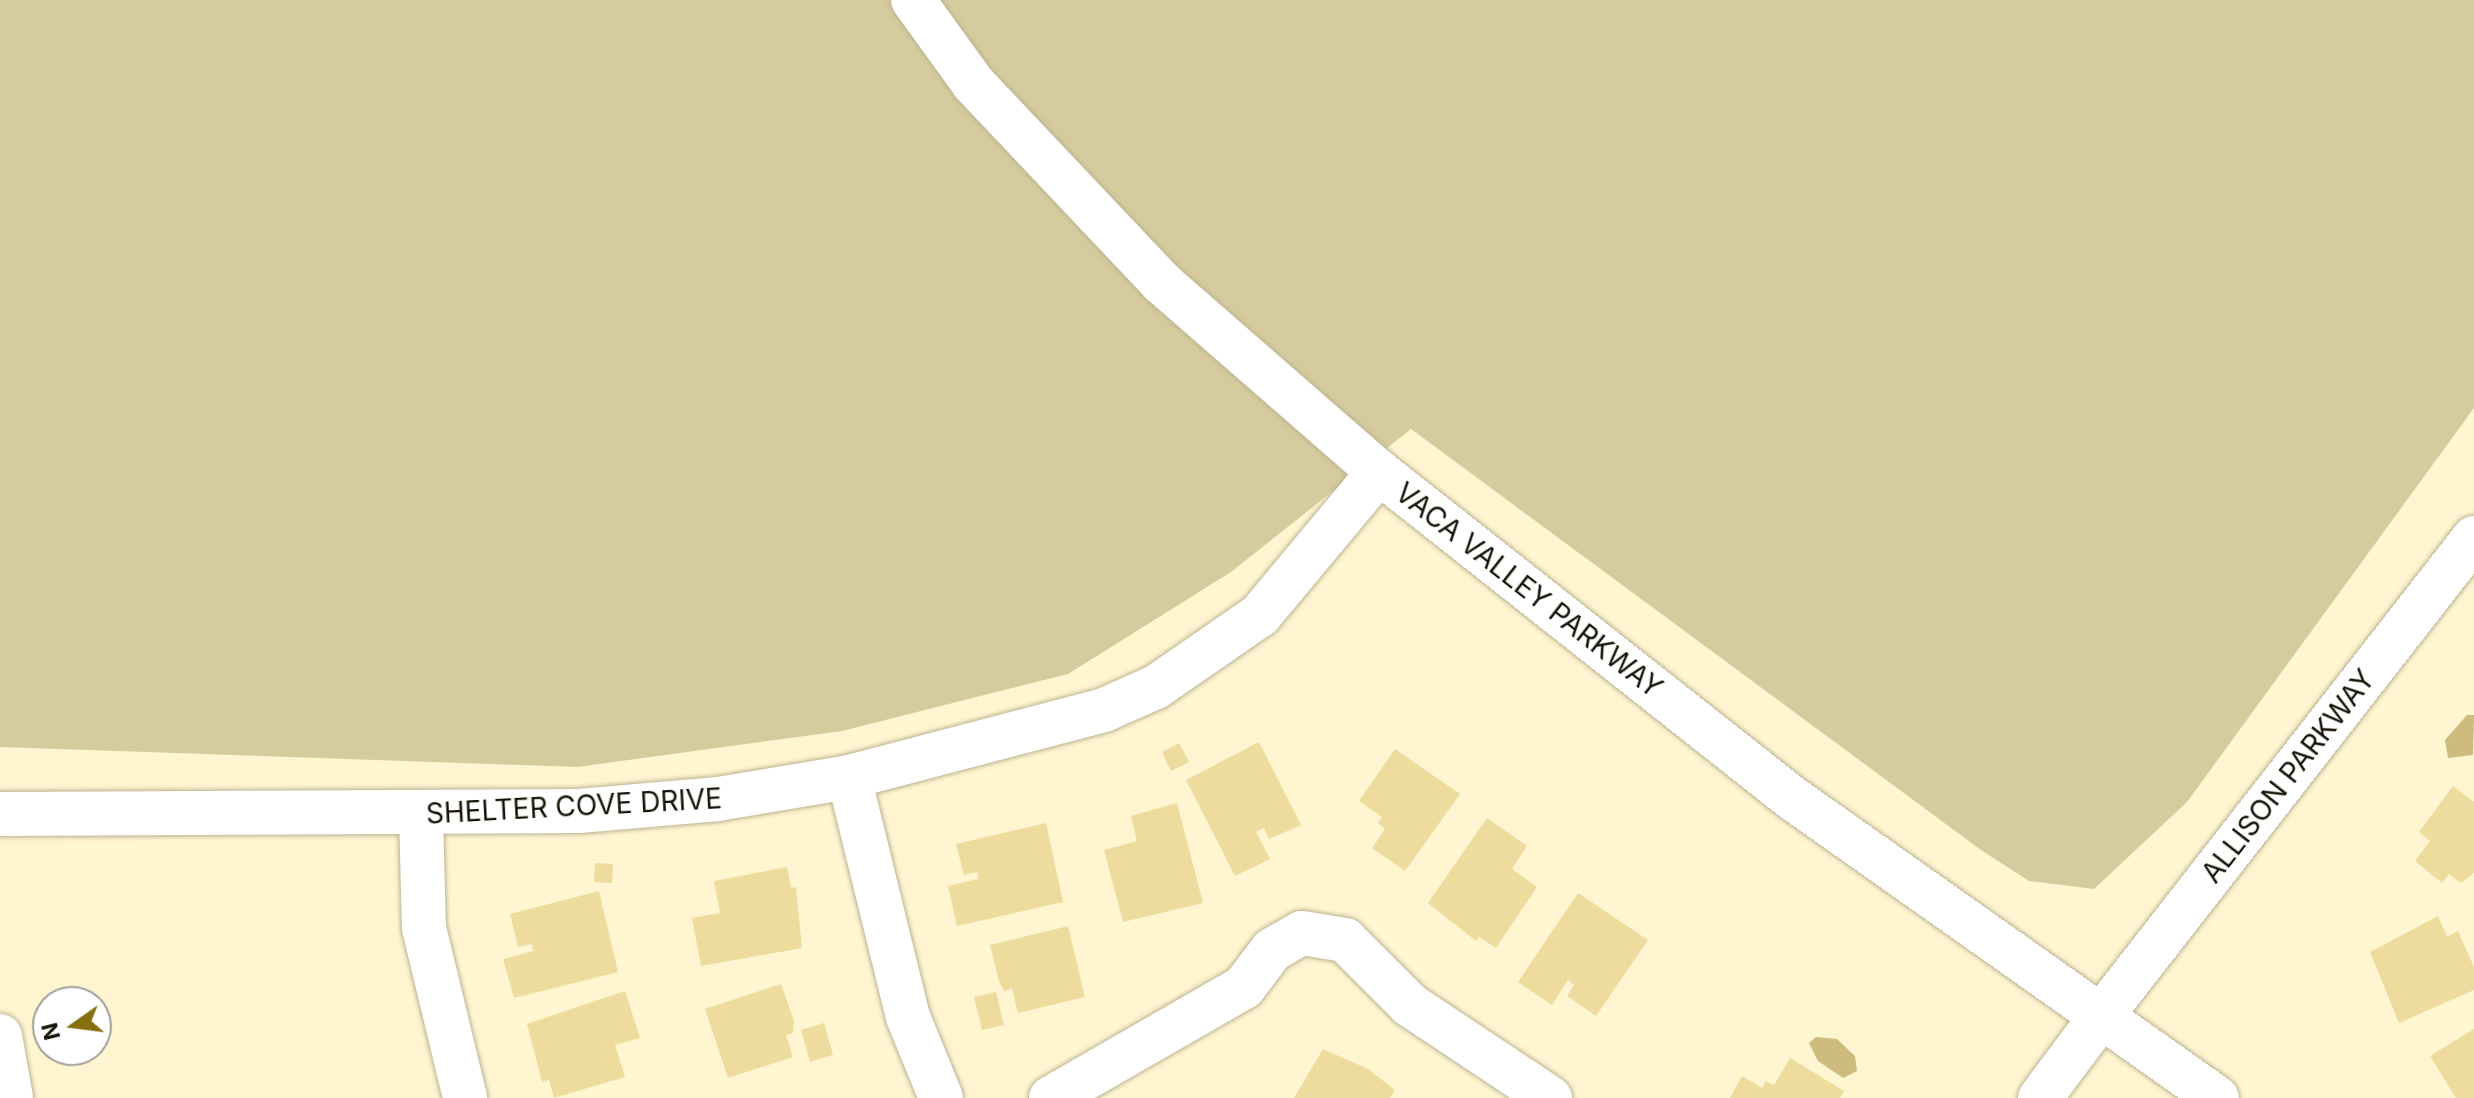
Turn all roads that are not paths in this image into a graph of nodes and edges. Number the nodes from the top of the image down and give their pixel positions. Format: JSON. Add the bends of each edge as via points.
{"nodes":[{"id":1,"x":913,"y":0,"type":"edge"},
{"id":2,"x":1379,"y":472,"type":"junction"},
{"id":3,"x":2474,"y":538,"type":"edge"},
{"id":4,"x":849,"y":777,"type":"junction"},
{"id":5,"x":0,"y":814,"type":"edge"},
{"id":6,"x":421,"y":815,"type":"junction"},
{"id":7,"x":2102,"y":1015,"type":"junction"},
{"id":8,"x":0,"y":1036,"type":"edge"},
{"id":9,"x":11,"y":1098,"type":"edge"},
{"id":10,"x":465,"y":1098,"type":"edge"},
{"id":11,"x":941,"y":1098,"type":"edge"},
{"id":12,"x":1051,"y":1098,"type":"edge"},
{"id":13,"x":1550,"y":1098,"type":"edge"},
{"id":14,"x":2040,"y":1098,"type":"edge"},
{"id":15,"x":2217,"y":1098,"type":"edge"}],
"edges":[{"from":1,"to":2,"type":"street","name":"VACA VALLEY PARKWAY","via":[[973,83],[1162,283]]},
{"from":2,"to":4,"type":"street","name":"SHELTER COVE DRIVE","via":[[1260,615],[1156,687],[1104,710]]},
{"from":2,"to":7,"type":"street","name":"VACA VALLEY PARKWAY","via":[[1792,798]]},
{"from":3,"to":7,"type":"street","name":"ALLISON PARKWAY"},
{"from":4,"to":6,"type":"street","name":"SHELTER COVE DRIVE","via":[[702,801]]},
{"from":4,"to":11,"type":"street","via":[[908,1017]]},
{"from":5,"to":6,"type":"street","name":"SHELTER COVE DRIVE"},
{"from":6,"to":10,"type":"street","via":[[424,928]]},
{"from":7,"to":14,"type":"street","name":"ALLISON PARKWAY"},
{"from":7,"to":15,"type":"street","name":"VACA VALLEY PARKWAY"},
{"from":8,"to":9,"type":"street"},
{"from":12,"to":13,"type":"street","via":[[1244,987],[1272,950],[1302,933],[1345,940],[1410,1005]]}]}
